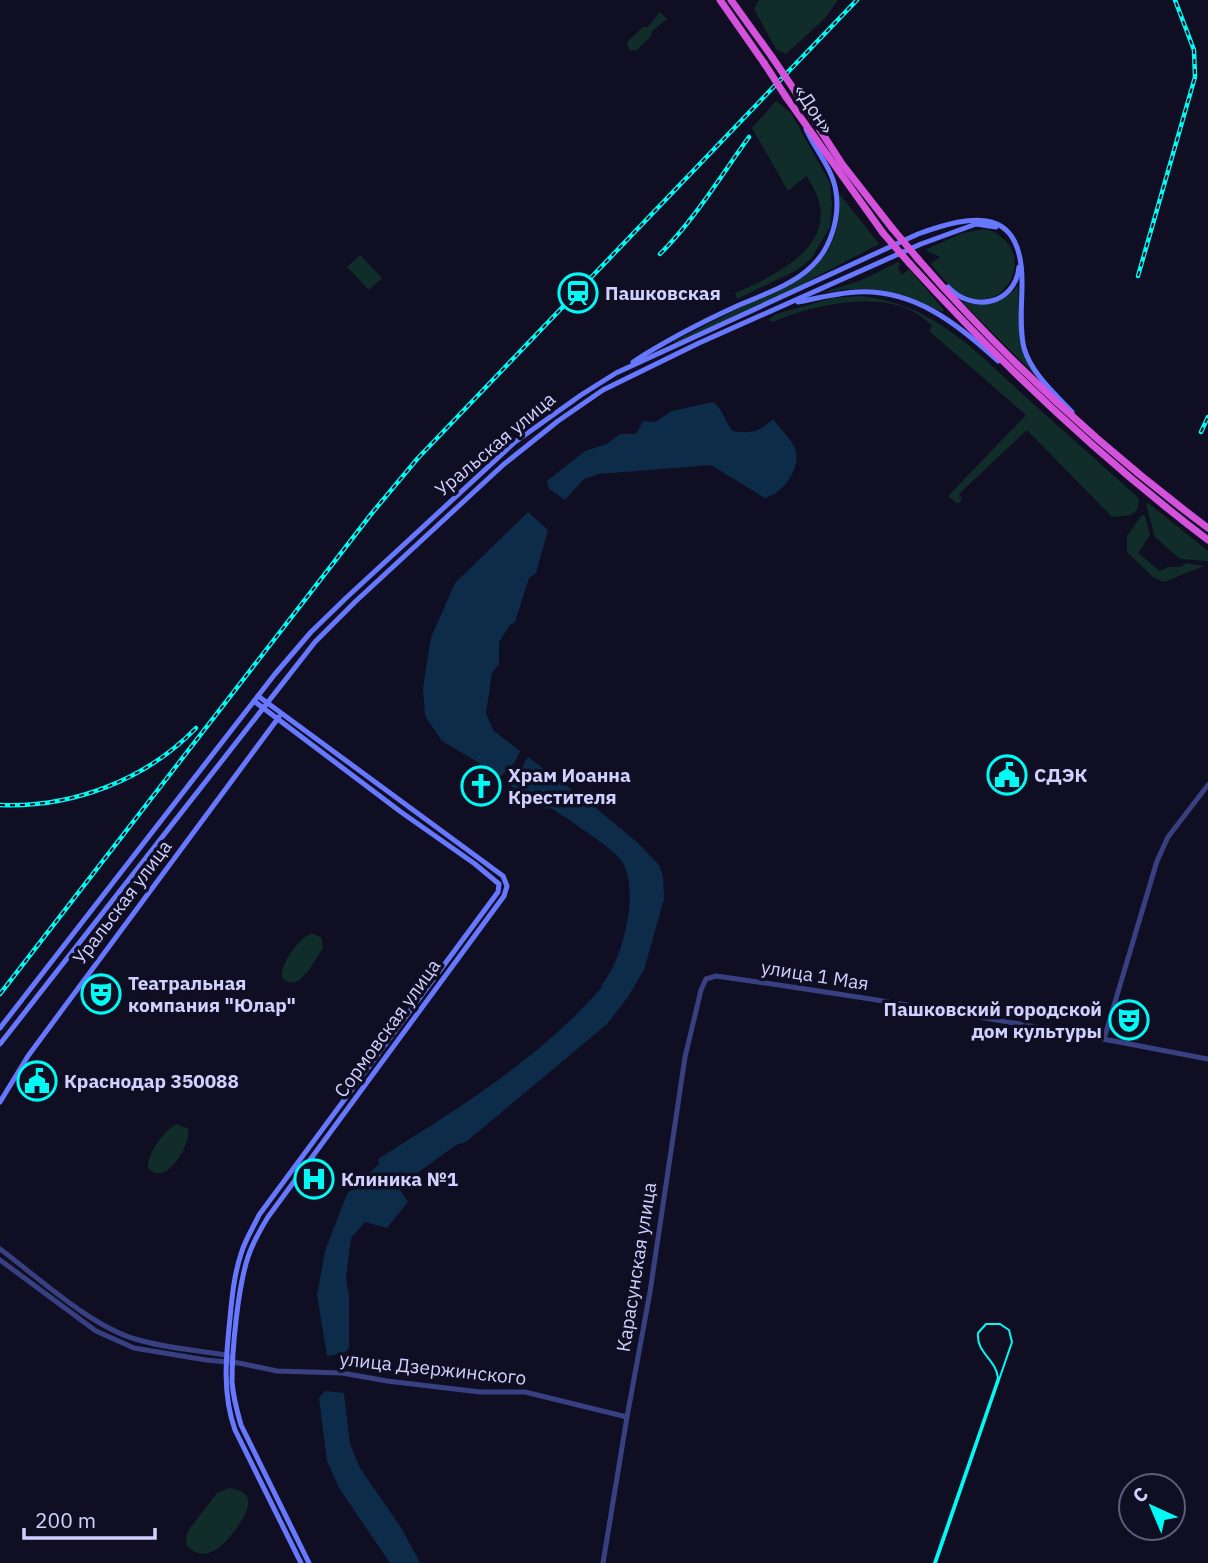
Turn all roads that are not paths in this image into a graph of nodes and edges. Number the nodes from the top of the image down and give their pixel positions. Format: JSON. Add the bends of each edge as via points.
{"nodes":[{"id":1,"x":720,"y":0,"type":"edge"},
{"id":2,"x":731,"y":0,"type":"edge"},
{"id":3,"x":804,"y":124,"type":"junction"},
{"id":4,"x":918,"y":259,"type":"junction"},
{"id":5,"x":783,"y":296,"type":"junction"},
{"id":6,"x":785,"y":305,"type":"junction"},
{"id":7,"x":616,"y":373,"type":"junction"},
{"id":8,"x":1022,"y":379,"type":"junction"},
{"id":9,"x":1082,"y":425,"type":"junction"},
{"id":10,"x":1208,"y":528,"type":"edge"},
{"id":11,"x":1208,"y":540,"type":"edge"},
{"id":12,"x":256,"y":699,"type":"junction"},
{"id":13,"x":264,"y":705,"type":"junction"},
{"id":14,"x":278,"y":719,"type":"junction"},
{"id":15,"x":1208,"y":785,"type":"edge"},
{"id":16,"x":706,"y":979,"type":"joint"},
{"id":17,"x":13,"y":1011,"type":"junction"},
{"id":18,"x":20,"y":1017,"type":"junction"},
{"id":19,"x":0,"y":1028,"type":"edge"},
{"id":20,"x":399,"y":1032,"type":"junction"},
{"id":21,"x":1104,"y":1039,"type":"junction"},
{"id":22,"x":0,"y":1044,"type":"edge"},
{"id":23,"x":1208,"y":1059,"type":"edge"},
{"id":24,"x":0,"y":1102,"type":"edge"},
{"id":25,"x":285,"y":1179,"type":"junction"},
{"id":26,"x":292,"y":1184,"type":"junction"},
{"id":27,"x":0,"y":1249,"type":"edge"},
{"id":28,"x":0,"y":1260,"type":"edge"},
{"id":29,"x":93,"y":1318,"type":"junction"},
{"id":30,"x":88,"y":1326,"type":"junction"},
{"id":31,"x":226,"y":1355,"type":"junction"},
{"id":32,"x":234,"y":1362,"type":"junction"},
{"id":33,"x":226,"y":1363,"type":"junction"},
{"id":34,"x":627,"y":1417,"type":"junction"},
{"id":35,"x":301,"y":1563,"type":"edge"},
{"id":36,"x":309,"y":1563,"type":"edge"},
{"id":37,"x":603,"y":1563,"type":"edge"}],
"edges":[{"from":1,"to":3,"type":"highway","name":"«Дон»","bridge":true},
{"from":2,"to":4,"type":"highway","name":"«Дон»","bridge":true,"via":[[849,173]]},
{"from":3,"to":7,"type":"main road","via":[[836,191],[832,234],[819,258],[796,279],[718,315]]},
{"from":3,"to":8,"type":"highway","name":"«Дон»","bridge":true,"via":[[883,233]]},
{"from":4,"to":6,"type":"main road","name":"Уральская улица","via":[[954,293],[975,302],[1001,298],[1012,288],[1019,269],[1013,243],[999,229],[976,224]]},
{"from":4,"to":9,"type":"highway","via":[[988,337]]},
{"from":5,"to":6,"type":"main road","via":[[789,299]]},
{"from":5,"to":7,"type":"main road","name":"Уральская улица"},
{"from":5,"to":9,"type":"main road","name":"Уральская улица","via":[[954,221],[980,219],[996,224],[1012,237],[1021,263],[1025,350],[1043,381]]},
{"from":6,"to":8,"type":"main road","via":[[855,292],[909,300],[954,323]]},
{"from":6,"to":13,"type":"main road","name":"Уральская улица","via":[[617,383],[558,421],[503,465],[356,601],[315,642]]},
{"from":7,"to":12,"type":"main road","name":"Уральская улица","via":[[546,418],[464,488],[311,632]]},
{"from":8,"to":11,"type":"highway"},
{"from":9,"to":10,"type":"highway"},
{"from":12,"to":13,"type":"main road"},
{"from":12,"to":17,"type":"main road","name":"Уральская улица"},
{"from":13,"to":14,"type":"main road"},
{"from":13,"to":14,"type":"main road"},
{"from":13,"to":18,"type":"main road","name":"Уральская улица"},
{"from":14,"to":20,"type":"main road","name":"Сормовская улица","via":[[498,881],[499,888]]},
{"from":14,"to":20,"type":"main road","name":"Сормовская улица","via":[[503,876],[506,890]]},
{"from":14,"to":24,"type":"main road","name":"Уральская улица","via":[[28,1056]]},
{"from":15,"to":21,"type":"street","via":[[1170,835],[1157,861]]},
{"from":16,"to":21,"type":"street","name":"улица 1 Мая","via":[[716,976],[804,989]]},
{"from":16,"to":34,"type":"street","name":"Карасунская улица","via":[[685,1057]]},
{"from":17,"to":18,"type":"main road"},
{"from":17,"to":19,"type":"main road","name":"Уральская улица"},
{"from":18,"to":22,"type":"main road","name":"Уральская улица"},
{"from":20,"to":25,"type":"main road","name":"Сормовская улица"},
{"from":20,"to":26,"type":"main road","name":"Сормовская улица"},
{"from":21,"to":23,"type":"street","name":"улица 1 Мая"},
{"from":25,"to":26,"type":"main road"},
{"from":25,"to":31,"type":"main road","name":"Сормовская улица","via":[[240,1255]]},
{"from":26,"to":32,"type":"main road","name":"Сормовская улица","via":[[253,1242],[242,1284]]},
{"from":27,"to":29,"type":"street"},
{"from":28,"to":30,"type":"street"},
{"from":29,"to":30,"type":"street"},
{"from":29,"to":31,"type":"street","via":[[135,1339]]},
{"from":30,"to":33,"type":"street","via":[[134,1348]]},
{"from":31,"to":32,"type":"street"},
{"from":31,"to":33,"type":"main road","name":"Сормовская улица"},
{"from":32,"to":33,"type":"street"},
{"from":32,"to":34,"type":"street","name":"улица Дзержинского","via":[[277,1371],[342,1374],[480,1392],[525,1392]]},
{"from":32,"to":36,"type":"main road","name":"Сормовская улица","via":[[234,1395],[241,1425]]},
{"from":33,"to":35,"type":"main road","name":"Сормовская улица","via":[[226,1396],[234,1430]]},
{"from":34,"to":37,"type":"street","name":"Карасунская улица"}]}
